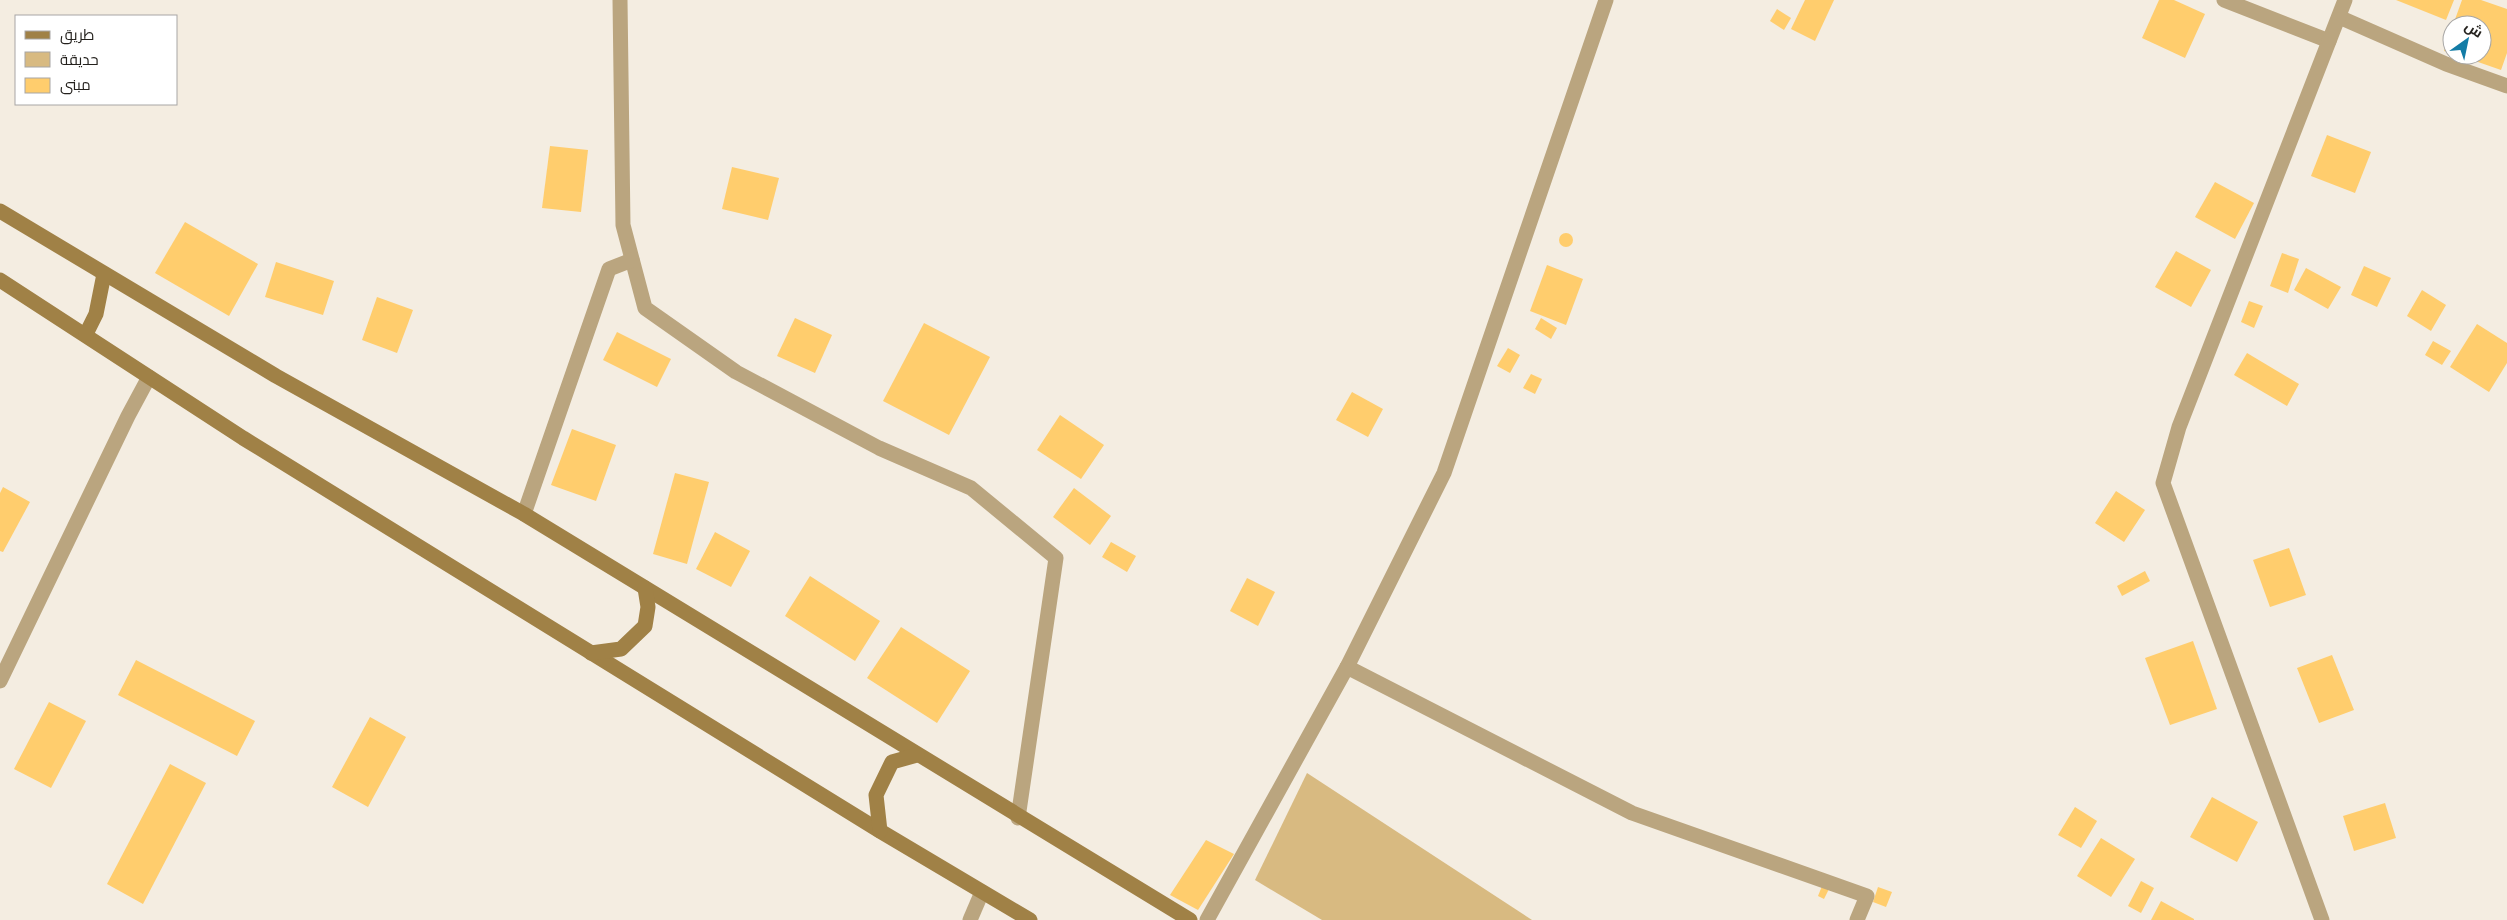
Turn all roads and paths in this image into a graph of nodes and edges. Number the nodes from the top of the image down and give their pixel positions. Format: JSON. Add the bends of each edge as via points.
{"nodes":[{"id":1,"x":620,"y":0,"type":"edge"},
{"id":2,"x":1606,"y":0,"type":"edge"},
{"id":3,"x":2224,"y":0,"type":"edge"},
{"id":4,"x":2345,"y":0,"type":"edge"},
{"id":5,"x":2339,"y":17,"type":"junction"},
{"id":6,"x":2329,"y":42,"type":"junction"},
{"id":7,"x":2507,"y":86,"type":"edge"},
{"id":8,"x":0,"y":211,"type":"edge"},
{"id":9,"x":632,"y":260,"type":"junction"},
{"id":10,"x":104,"y":274,"type":"junction"},
{"id":11,"x":0,"y":280,"type":"edge"},
{"id":12,"x":86,"y":334,"type":"junction"},
{"id":13,"x":149,"y":377,"type":"junction"},
{"id":14,"x":524,"y":514,"type":"junction"},
{"id":15,"x":645,"y":588,"type":"junction"},
{"id":16,"x":591,"y":653,"type":"junction"},
{"id":17,"x":1347,"y":667,"type":"junction"},
{"id":18,"x":0,"y":682,"type":"edge"},
{"id":19,"x":917,"y":755,"type":"junction"},
{"id":20,"x":1018,"y":818,"type":"junction"},
{"id":21,"x":880,"y":831,"type":"junction"},
{"id":22,"x":982,"y":892,"type":"junction"},
{"id":23,"x":970,"y":920,"type":"edge"},
{"id":24,"x":1030,"y":920,"type":"edge"},
{"id":25,"x":1190,"y":920,"type":"edge"},
{"id":26,"x":1207,"y":920,"type":"edge"},
{"id":27,"x":1857,"y":920,"type":"edge"},
{"id":28,"x":2322,"y":920,"type":"edge"}],
"edges":[{"from":1,"to":9,"type":"street","via":[[623,225]]},
{"from":2,"to":17,"type":"street","via":[[1444,473]]},
{"from":3,"to":6,"type":"street"},
{"from":4,"to":5,"type":"street"},
{"from":5,"to":6,"type":"street"},
{"from":5,"to":7,"type":"street","via":[[2446,64]]},
{"from":6,"to":28,"type":"street","via":[[2179,427],[2163,484]]},
{"from":8,"to":10,"type":"main road"},
{"from":9,"to":14,"type":"street","via":[[609,269]]},
{"from":9,"to":20,"type":"street","via":[[645,308],[736,372],[879,448],[971,488],[1056,558]]},
{"from":10,"to":12,"type":"main road","via":[[96,314]]},
{"from":10,"to":14,"type":"main road","via":[[276,376]]},
{"from":11,"to":12,"type":"main road"},
{"from":12,"to":13,"type":"main road"},
{"from":13,"to":16,"type":"main road"},
{"from":13,"to":18,"type":"street"},
{"from":14,"to":15,"type":"main road"},
{"from":15,"to":16,"type":"main road","via":[[648,607],[645,626],[621,648]]},
{"from":15,"to":19,"type":"main road"},
{"from":16,"to":21,"type":"main road"},
{"from":17,"to":26,"type":"street"},
{"from":17,"to":27,"type":"street","via":[[1632,813],[1867,896]]},
{"from":19,"to":20,"type":"main road"},
{"from":19,"to":21,"type":"main road","via":[[892,762],[880,786],[876,795]]},
{"from":20,"to":25,"type":"main road"},
{"from":21,"to":22,"type":"main road"},
{"from":22,"to":23,"type":"street"},
{"from":22,"to":24,"type":"main road"}]}
